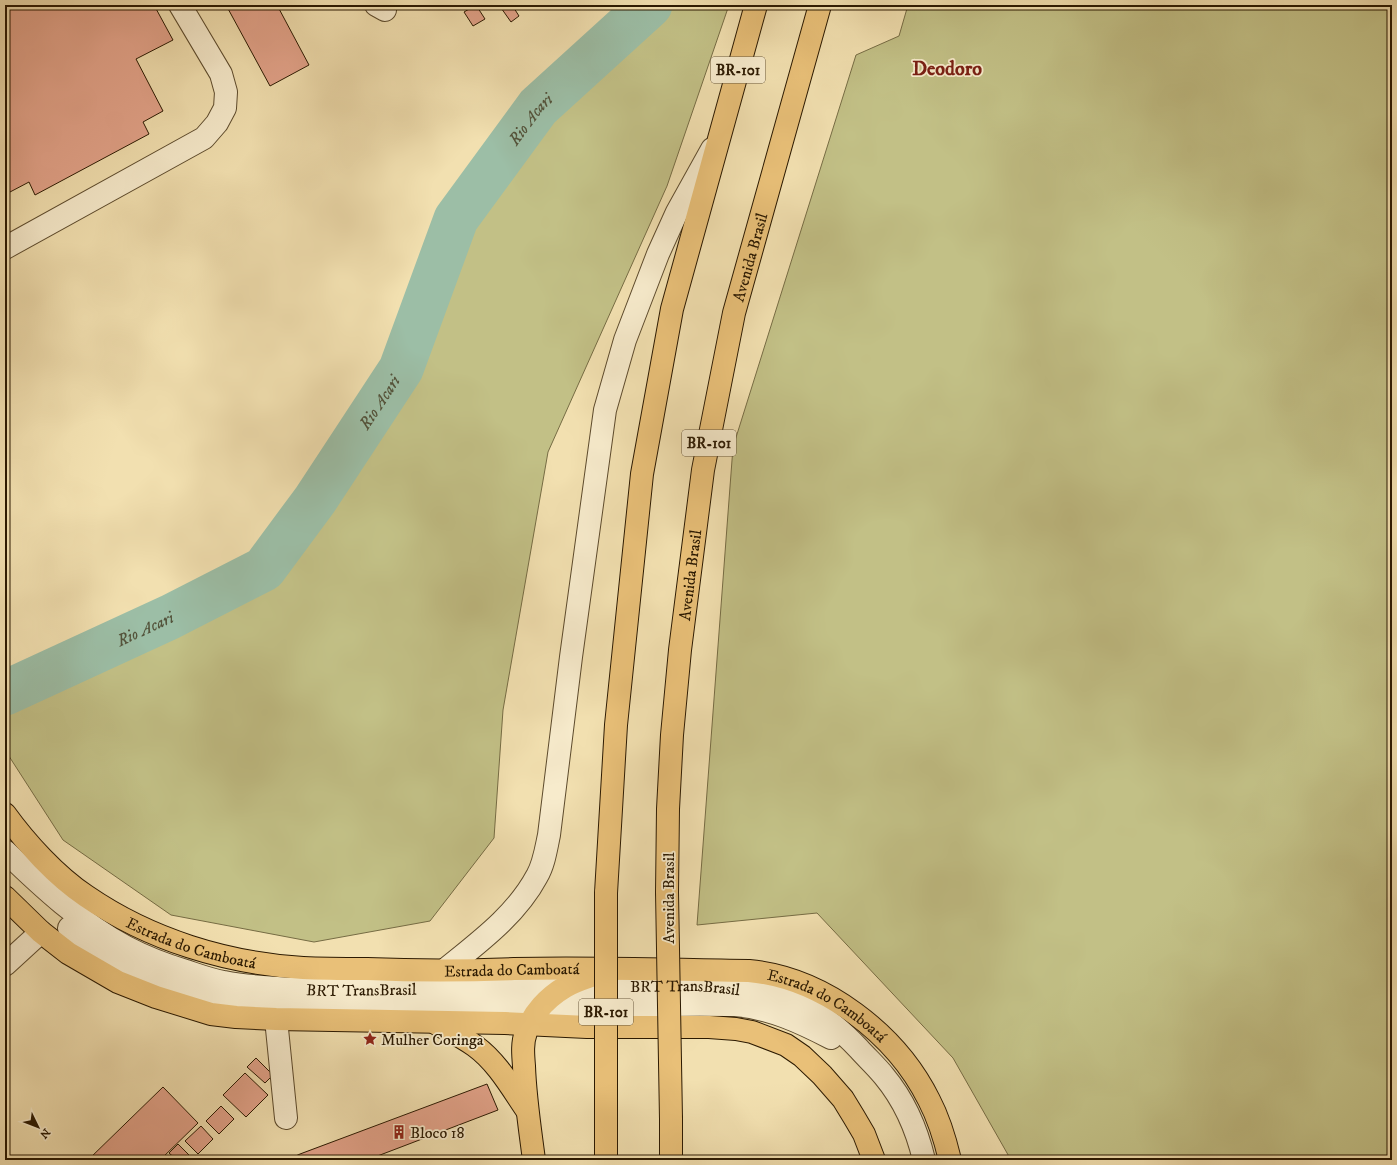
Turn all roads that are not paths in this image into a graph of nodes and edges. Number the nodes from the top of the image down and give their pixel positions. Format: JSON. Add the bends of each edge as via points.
{"nodes":[{"id":1,"x":180,"y":5,"type":"edge"},
{"id":2,"x":756,"y":5,"type":"edge"},
{"id":3,"x":820,"y":5,"type":"edge"},
{"id":4,"x":720,"y":136,"type":"junction"},
{"id":5,"x":5,"y":248,"type":"edge"},
{"id":6,"x":5,"y":814,"type":"edge"},
{"id":7,"x":12,"y":829,"type":"edge"},
{"id":8,"x":5,"y":851,"type":"edge"},
{"id":9,"x":5,"y":872,"type":"edge"},
{"id":10,"x":5,"y":897,"type":"edge"},
{"id":11,"x":41,"y":932,"type":"junction"},
{"id":12,"x":5,"y":964,"type":"edge"},
{"id":13,"x":444,"y":970,"type":"junction"},
{"id":14,"x":609,"y":970,"type":"junction"},
{"id":15,"x":564,"y":987,"type":"junction"},
{"id":16,"x":415,"y":996,"type":"junction"},
{"id":17,"x":542,"y":1006,"type":"junction"},
{"id":18,"x":276,"y":1019,"type":"junction"},
{"id":19,"x":434,"y":1023,"type":"junction"},
{"id":20,"x":506,"y":1023,"type":"junction"},
{"id":21,"x":530,"y":1024,"type":"junction"},
{"id":22,"x":860,"y":1050,"type":"junction"},
{"id":23,"x":528,"y":1112,"type":"junction"},
{"id":24,"x":286,"y":1118,"type":"dead end"},
{"id":25,"x":534,"y":1160,"type":"edge"},
{"id":26,"x":606,"y":1160,"type":"edge"},
{"id":27,"x":671,"y":1160,"type":"edge"},
{"id":28,"x":874,"y":1160,"type":"edge"},
{"id":29,"x":924,"y":1160,"type":"edge"},
{"id":30,"x":950,"y":1160,"type":"edge"}],
"edges":[{"from":1,"to":5,"type":"street","via":[[220,74],[226,92],[225,108],[217,123],[204,138]]},
{"from":2,"to":4,"type":"main road","number":"BR-101"},
{"from":3,"to":27,"type":"main road","name":"Avenida Brasil","number":"BR-101","bridge":true,"via":[[734,313],[703,470],[680,650],[668,809]]},
{"from":4,"to":13,"type":"street","via":[[677,212],[658,254],[625,340],[605,410],[544,857],[538,875],[516,907],[486,936]]},
{"from":4,"to":26,"type":"main road","number":"BR-101","bridge":true,"via":[[672,309],[642,474],[616,725],[606,892]]},
{"from":6,"to":7,"type":"main road","name":"Estrada do Camboatá"},
{"from":7,"to":13,"type":"main road","name":"Estrada do Camboatá","via":[[84,896],[139,928],[187,946],[234,958],[302,968]]},
{"from":8,"to":16,"type":"street","name":"BRT TransBrasil","via":[[90,925],[127,948],[170,966],[223,982]]},
{"from":9,"to":16,"type":"street","name":"BRT TransBrasil","via":[[71,930],[95,946],[121,962],[187,989],[244,1002],[268,1004],[378,1005]]},
{"from":10,"to":11,"type":"main road"},
{"from":11,"to":12,"type":"street"},
{"from":11,"to":18,"type":"main road","via":[[68,953],[118,982],[156,997],[211,1014]]},
{"from":13,"to":14,"type":"main road","name":"Estrada do Camboatá"},
{"from":13,"to":16,"type":"street"},
{"from":14,"to":15,"type":"main road"},
{"from":14,"to":30,"type":"main road","name":"Estrada do Camboatá","via":[[767,973],[832,998],[873,1028],[914,1073],[943,1132]]},
{"from":15,"to":16,"type":"street","name":"BRT TransBrasil"},
{"from":15,"to":17,"type":"main road"},
{"from":15,"to":22,"type":"street","name":"BRT TransBrasil","via":[[698,984],[743,989],[801,1005],[821,1016]]},
{"from":16,"to":17,"type":"street","name":"BRT TransBrasil"},
{"from":16,"to":20,"type":"street"},
{"from":17,"to":21,"type":"main road"},
{"from":17,"to":22,"type":"street","name":"BRT TransBrasil","via":[[749,1006],[782,1015]]},
{"from":18,"to":19,"type":"main road"},
{"from":18,"to":24,"type":"street"},
{"from":19,"to":20,"type":"main road"},
{"from":19,"to":23,"type":"main road","via":[[476,1047],[501,1072]]},
{"from":20,"to":21,"type":"main road"},
{"from":21,"to":23,"type":"main road","via":[[525,1034],[523,1049]]},
{"from":21,"to":28,"type":"main road","via":[[736,1029],[770,1038],[802,1056],[843,1099],[864,1134]]},
{"from":22,"to":29,"type":"street","name":"BRT TransBrasil","via":[[884,1076],[899,1098],[911,1120]]},
{"from":23,"to":25,"type":"main road"}]}
